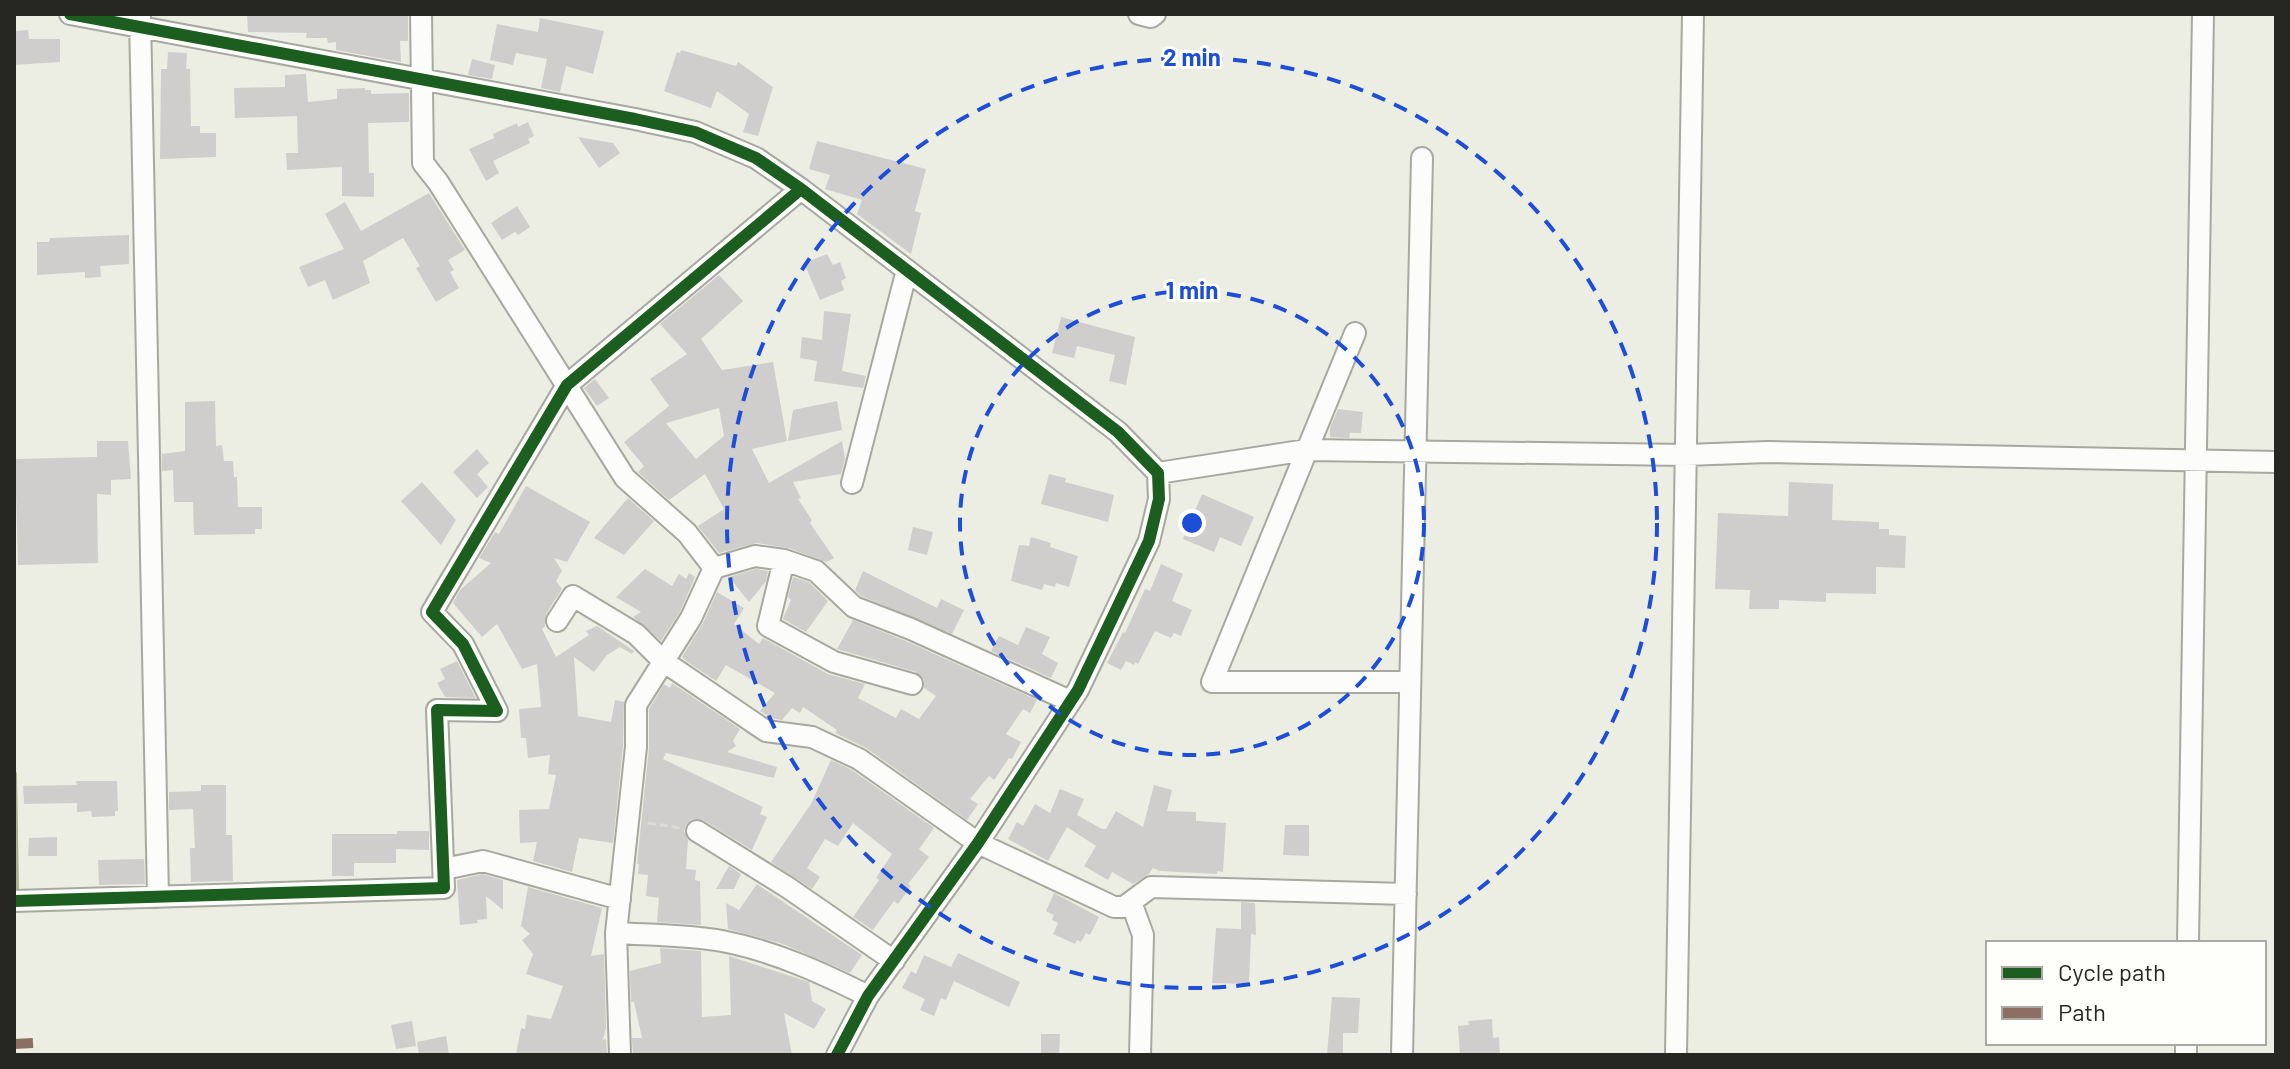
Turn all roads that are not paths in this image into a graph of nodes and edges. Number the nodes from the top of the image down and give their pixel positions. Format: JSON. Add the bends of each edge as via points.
{"nodes":[{"id":1,"x":70,"y":14,"type":"edge"},
{"id":2,"x":421,"y":14,"type":"edge"},
{"id":3,"x":1139,"y":14,"type":"edge"},
{"id":4,"x":1155,"y":14,"type":"edge"},
{"id":5,"x":1693,"y":14,"type":"edge"},
{"id":6,"x":2203,"y":14,"type":"edge"},
{"id":7,"x":140,"y":20,"type":"edge"},
{"id":8,"x":422,"y":81,"type":"junction"},
{"id":9,"x":1422,"y":158,"type":"dead end"},
{"id":10,"x":801,"y":189,"type":"junction"},
{"id":11,"x":907,"y":270,"type":"junction"},
{"id":12,"x":1355,"y":333,"type":"dead end"},
{"id":13,"x":567,"y":385,"type":"junction"},
{"id":14,"x":1307,"y":450,"type":"junction"},
{"id":15,"x":1415,"y":450,"type":"junction"},
{"id":16,"x":1686,"y":455,"type":"junction"},
{"id":17,"x":2195,"y":460,"type":"junction"},
{"id":18,"x":2276,"y":462,"type":"edge"},
{"id":19,"x":1158,"y":473,"type":"junction"},
{"id":20,"x":852,"y":483,"type":"dead end"},
{"id":21,"x":784,"y":560,"type":"junction"},
{"id":22,"x":714,"y":568,"type":"junction"},
{"id":23,"x":557,"y":621,"type":"dead end"},
{"id":24,"x":663,"y":661,"type":"junction"},
{"id":25,"x":1410,"y":682,"type":"junction"},
{"id":26,"x":912,"y":684,"type":"dead end"},
{"id":27,"x":1070,"y":701,"type":"junction"},
{"id":28,"x":697,"y":831,"type":"road end"},
{"id":29,"x":978,"y":843,"type":"junction"},
{"id":30,"x":444,"y":869,"type":"junction"},
{"id":31,"x":1406,"y":894,"type":"junction"},
{"id":32,"x":158,"y":897,"type":"junction"},
{"id":33,"x":620,"y":899,"type":"junction"},
{"id":34,"x":14,"y":901,"type":"edge"},
{"id":35,"x":1131,"y":902,"type":"junction"},
{"id":36,"x":616,"y":933,"type":"junction"},
{"id":37,"x":2188,"y":941,"type":"edge"},
{"id":38,"x":894,"y":961,"type":"junction"},
{"id":39,"x":868,"y":996,"type":"junction"},
{"id":40,"x":620,"y":1055,"type":"edge"},
{"id":41,"x":837,"y":1055,"type":"edge"},
{"id":42,"x":1140,"y":1055,"type":"edge"},
{"id":43,"x":1402,"y":1055,"type":"edge"},
{"id":44,"x":1676,"y":1055,"type":"edge"}],
"edges":[{"from":1,"to":7,"type":"street"},
{"from":2,"to":8,"type":"street"},
{"from":3,"to":4,"type":"street"},
{"from":5,"to":16,"type":"street"},
{"from":6,"to":17,"type":"street"},
{"from":7,"to":8,"type":"street"},
{"from":7,"to":32,"type":"street"},
{"from":8,"to":10,"type":"street","via":[[695,132],[756,158]]},
{"from":8,"to":13,"type":"street","via":[[423,163]]},
{"from":9,"to":15,"type":"street"},
{"from":10,"to":11,"type":"street"},
{"from":10,"to":13,"type":"street"},
{"from":11,"to":19,"type":"street","via":[[1118,432]]},
{"from":11,"to":20,"type":"street"},
{"from":12,"to":14,"type":"street"},
{"from":13,"to":22,"type":"street","via":[[625,478],[687,533]]},
{"from":13,"to":30,"type":"street","via":[[432,612],[463,644],[497,711],[437,710]]},
{"from":14,"to":15,"type":"street"},
{"from":14,"to":19,"type":"street"},
{"from":14,"to":25,"type":"street","via":[[1212,682]]},
{"from":15,"to":16,"type":"street"},
{"from":15,"to":25,"type":"street"},
{"from":16,"to":17,"type":"street"},
{"from":16,"to":44,"type":"street"},
{"from":17,"to":18,"type":"street"},
{"from":17,"to":37,"type":"street"},
{"from":19,"to":27,"type":"street","via":[[1159,499],[1149,541]]},
{"from":21,"to":22,"type":"street","via":[[755,556]]},
{"from":21,"to":26,"type":"street","via":[[768,626],[834,662]]},
{"from":21,"to":27,"type":"street","via":[[816,571],[854,607]]},
{"from":22,"to":24,"type":"street"},
{"from":23,"to":24,"type":"street","via":[[573,596],[636,634]]},
{"from":24,"to":29,"type":"street","via":[[766,731],[812,737],[859,759]]},
{"from":24,"to":33,"type":"street","via":[[636,705]]},
{"from":25,"to":31,"type":"street"},
{"from":27,"to":29,"type":"street"},
{"from":28,"to":38,"type":"street"},
{"from":29,"to":35,"type":"street","via":[[1114,907]]},
{"from":29,"to":38,"type":"street"},
{"from":30,"to":32,"type":"street","via":[[444,888]]},
{"from":30,"to":33,"type":"street","via":[[483,861]]},
{"from":31,"to":35,"type":"street","via":[[1151,887]]},
{"from":31,"to":43,"type":"street"},
{"from":32,"to":34,"type":"street"},
{"from":33,"to":36,"type":"street"},
{"from":35,"to":42,"type":"street","via":[[1143,935]]},
{"from":36,"to":39,"type":"street","via":[[719,940],[755,949]]},
{"from":36,"to":40,"type":"street"},
{"from":38,"to":39,"type":"street"},
{"from":39,"to":41,"type":"street"}]}
